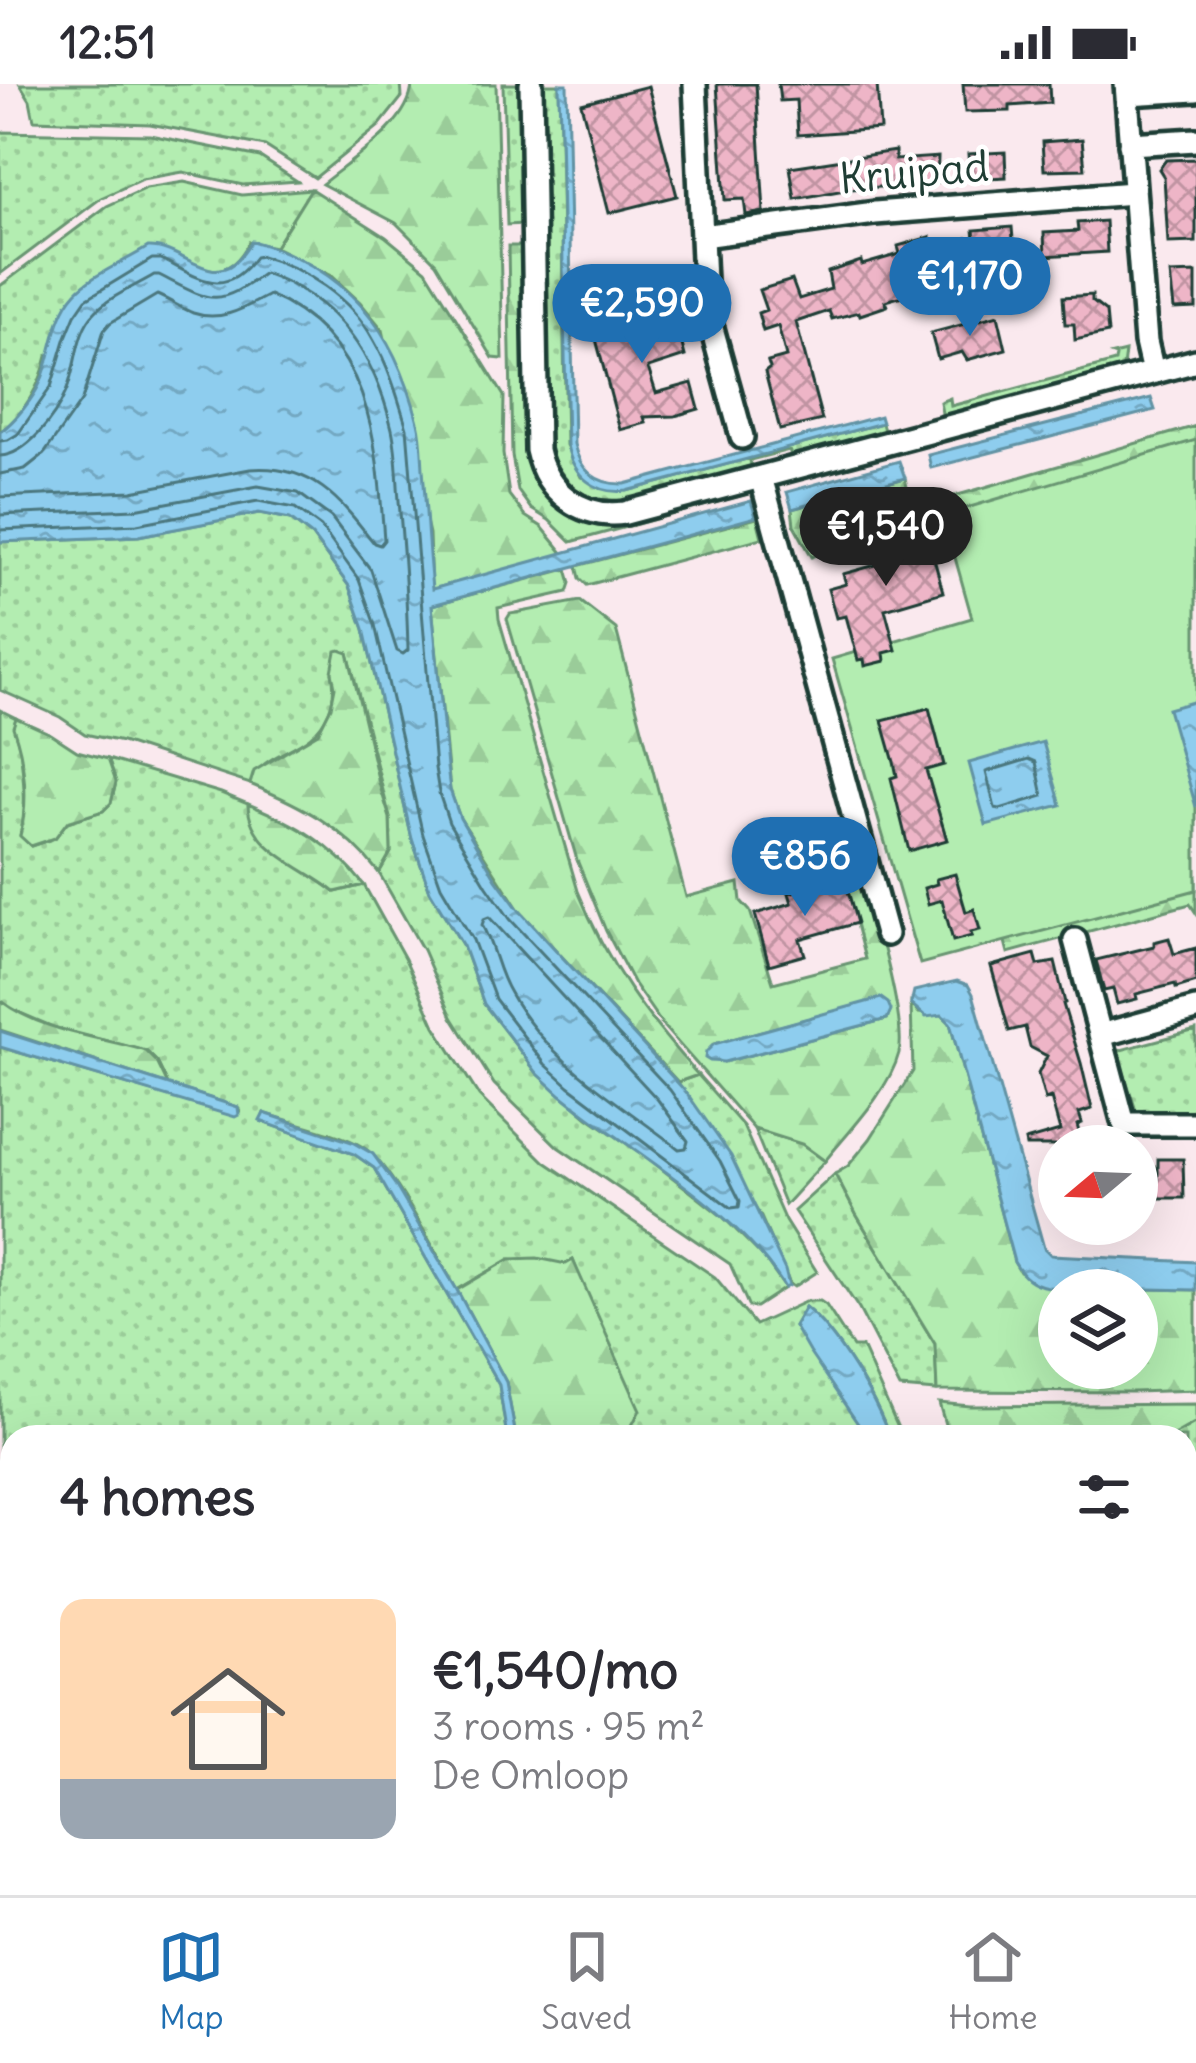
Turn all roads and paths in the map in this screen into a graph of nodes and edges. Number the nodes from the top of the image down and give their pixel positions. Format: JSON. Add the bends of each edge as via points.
{"nodes":[{"id":1,"x":531,"y":84,"type":"edge"},
{"id":2,"x":695,"y":84,"type":"edge"},
{"id":3,"x":1127,"y":89,"type":"edge"},
{"id":4,"x":1196,"y":90,"type":"edge"},
{"id":5,"x":1196,"y":140,"type":"edge"},
{"id":6,"x":1130,"y":144,"type":"junction"},
{"id":7,"x":1133,"y":193,"type":"junction"},
{"id":8,"x":703,"y":236,"type":"junction"},
{"id":9,"x":1196,"y":361,"type":"edge"},
{"id":10,"x":1153,"y":372,"type":"junction"},
{"id":11,"x":742,"y":437,"type":"dead end"},
{"id":12,"x":761,"y":477,"type":"junction"},
{"id":13,"x":886,"y":934,"type":"dead end"},
{"id":14,"x":1075,"y":940,"type":"dead end"},
{"id":15,"x":1196,"y":1009,"type":"edge"},
{"id":16,"x":1100,"y":1035,"type":"junction"},
{"id":17,"x":1196,"y":1124,"type":"edge"},
{"id":18,"x":1118,"y":1125,"type":"edge"},
{"id":19,"x":1158,"y":1130,"type":"edge"}],
"edges":[{"from":1,"to":12,"type":"street","via":[[536,438],[546,478],[580,508],[613,515]]},
{"from":2,"to":8,"type":"street"},
{"from":3,"to":4,"type":"street"},
{"from":3,"to":6,"type":"street"},
{"from":5,"to":6,"type":"street"},
{"from":6,"to":7,"type":"street"},
{"from":7,"to":8,"type":"street","name":"Kruipad"},
{"from":7,"to":10,"type":"street"},
{"from":8,"to":11,"type":"street","via":[[705,303]]},
{"from":9,"to":10,"type":"street"},
{"from":10,"to":12,"type":"street"},
{"from":12,"to":13,"type":"street"},
{"from":14,"to":16,"type":"street"},
{"from":15,"to":16,"type":"street"},
{"from":16,"to":18,"type":"street"},
{"from":17,"to":19,"type":"street"}]}
